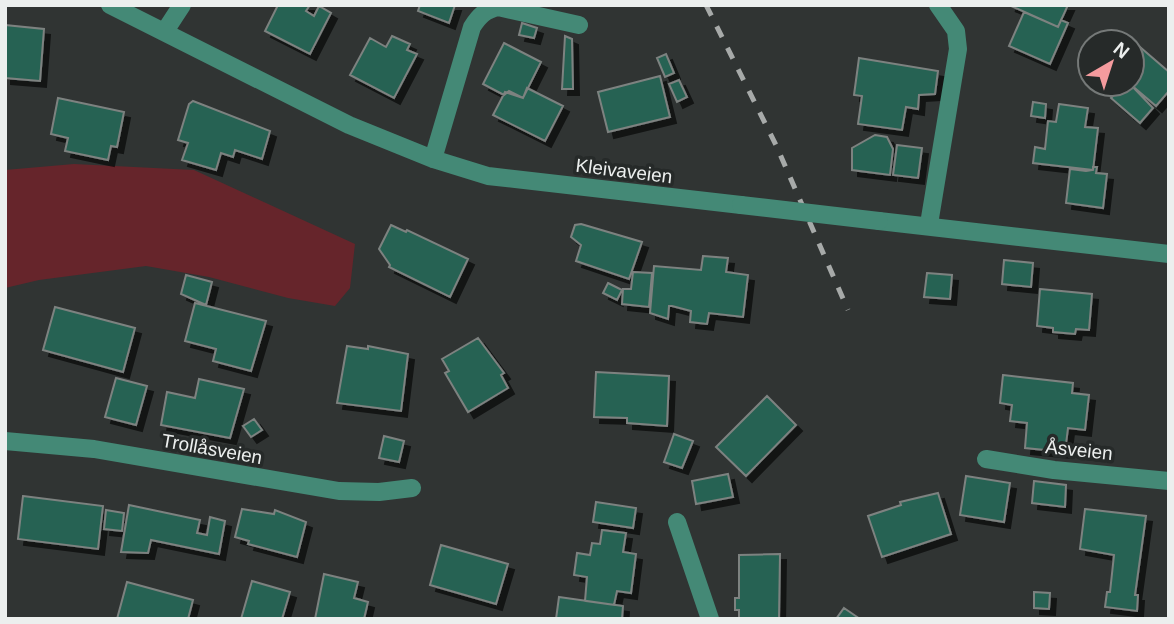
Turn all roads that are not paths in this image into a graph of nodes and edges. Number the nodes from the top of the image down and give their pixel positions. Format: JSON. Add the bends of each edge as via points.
{"nodes":[{"id":1,"x":110,"y":5,"type":"edge"},
{"id":2,"x":182,"y":5,"type":"edge"},
{"id":3,"x":938,"y":5,"type":"edge"},
{"id":4,"x":579,"y":25,"type":"dead end"},
{"id":5,"x":165,"y":31,"type":"junction"},
{"id":6,"x":433,"y":159,"type":"junction"},
{"id":7,"x":929,"y":225,"type":"junction"},
{"id":8,"x":1169,"y":254,"type":"edge"},
{"id":9,"x":5,"y":441,"type":"edge"},
{"id":10,"x":986,"y":459,"type":"dead end"},
{"id":11,"x":1169,"y":481,"type":"edge"},
{"id":12,"x":412,"y":488,"type":"dead end"},
{"id":13,"x":677,"y":522,"type":"dead end"},
{"id":14,"x":710,"y":619,"type":"edge"}],
"edges":[{"from":1,"to":5,"type":"street","name":"Kleivaveien"},
{"from":2,"to":5,"type":"street"},
{"from":3,"to":7,"type":"street","via":[[956,31],[958,49]]},
{"from":4,"to":6,"type":"street","via":[[498,7],[478,18]]},
{"from":5,"to":6,"type":"street","name":"Kleivaveien","via":[[349,125]]},
{"from":6,"to":7,"type":"street","name":"Kleivaveien","bridge":true,"via":[[488,176]]},
{"from":7,"to":8,"type":"street","name":"Kleivaveien"},
{"from":9,"to":12,"type":"street","name":"Trollåsveien","via":[[94,449],[340,491]]},
{"from":10,"to":11,"type":"street","name":"Åsveien"},
{"from":13,"to":14,"type":"street"}]}
